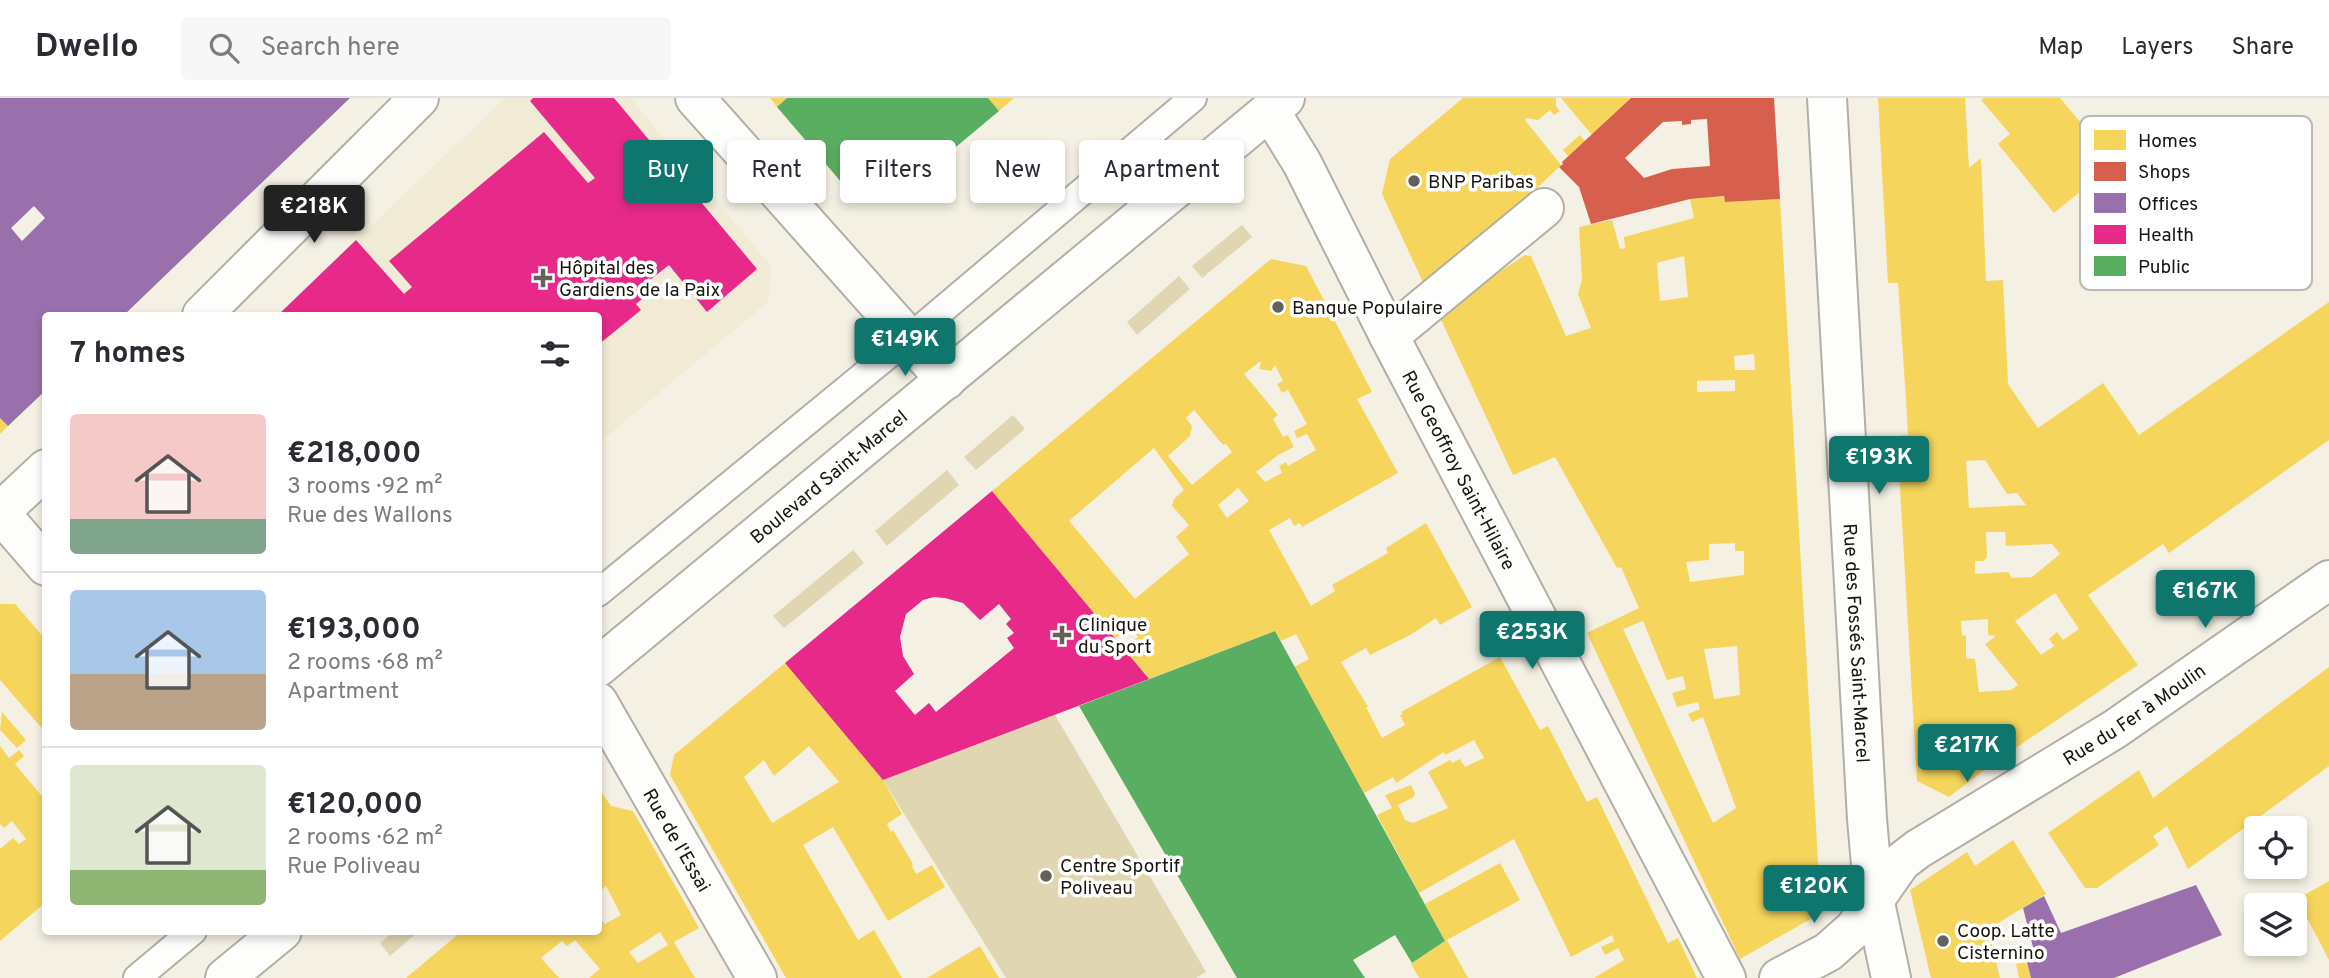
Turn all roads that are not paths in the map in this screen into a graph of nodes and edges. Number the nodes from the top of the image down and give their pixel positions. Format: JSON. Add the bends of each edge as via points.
{"nodes":[{"id":1,"x":419,"y":98,"type":"edge"},
{"id":2,"x":695,"y":98,"type":"edge"},
{"id":3,"x":1193,"y":98,"type":"edge"},
{"id":4,"x":1827,"y":98,"type":"edge"},
{"id":5,"x":1272,"y":102,"type":"edge"},
{"id":6,"x":1544,"y":208,"type":"dead end"},
{"id":7,"x":205,"y":312,"type":"edge"},
{"id":8,"x":1390,"y":336,"type":"junction"},
{"id":9,"x":909,"y":338,"type":"junction"},
{"id":10,"x":946,"y":380,"type":"junction"},
{"id":11,"x":42,"y":473,"type":"edge"},
{"id":12,"x":0,"y":513,"type":"edge"},
{"id":13,"x":42,"y":561,"type":"edge"},
{"id":14,"x":2329,"y":580,"type":"edge"},
{"id":15,"x":602,"y":590,"type":"edge"},
{"id":16,"x":602,"y":664,"type":"edge"},
{"id":17,"x":602,"y":709,"type":"edge"},
{"id":18,"x":1874,"y":898,"type":"junction"},
{"id":19,"x":188,"y":935,"type":"edge"},
{"id":20,"x":277,"y":935,"type":"edge"},
{"id":21,"x":137,"y":978,"type":"edge"},
{"id":22,"x":225,"y":978,"type":"edge"},
{"id":23,"x":757,"y":978,"type":"edge"},
{"id":24,"x":1726,"y":978,"type":"edge"},
{"id":25,"x":1779,"y":978,"type":"edge"},
{"id":26,"x":1891,"y":978,"type":"edge"}],
"edges":[{"from":1,"to":7,"type":"street"},
{"from":2,"to":9,"type":"street"},
{"from":3,"to":9,"type":"lane"},
{"from":4,"to":18,"type":"street","name":"Rue des Fossés Saint-Marcel"},
{"from":5,"to":8,"type":"street","name":"Rue Geoffroy Saint-Hilaire"},
{"from":5,"to":10,"type":"street","name":"Boulevard Saint-Marcel"},
{"from":6,"to":8,"type":"street"},
{"from":8,"to":24,"type":"street","name":"Rue Geoffroy Saint-Hilaire"},
{"from":9,"to":10,"type":"street"},
{"from":9,"to":15,"type":"lane"},
{"from":10,"to":16,"type":"street","name":"Boulevard Saint-Marcel"},
{"from":11,"to":12,"type":"street"},
{"from":12,"to":13,"type":"street"},
{"from":14,"to":18,"type":"street","name":"Rue du Fer à Moulin","via":[[2115,729],[1917,849]]},
{"from":17,"to":23,"type":"street","name":"Rue de l'Essai"},
{"from":18,"to":25,"type":"street","name":"Rue du Fer à Moulin","via":[[1854,929],[1828,952]]},
{"from":18,"to":26,"type":"street","name":"Rue des Fossés Saint-Marcel"},
{"from":19,"to":21,"type":"lane"},
{"from":20,"to":22,"type":"street"}]}
